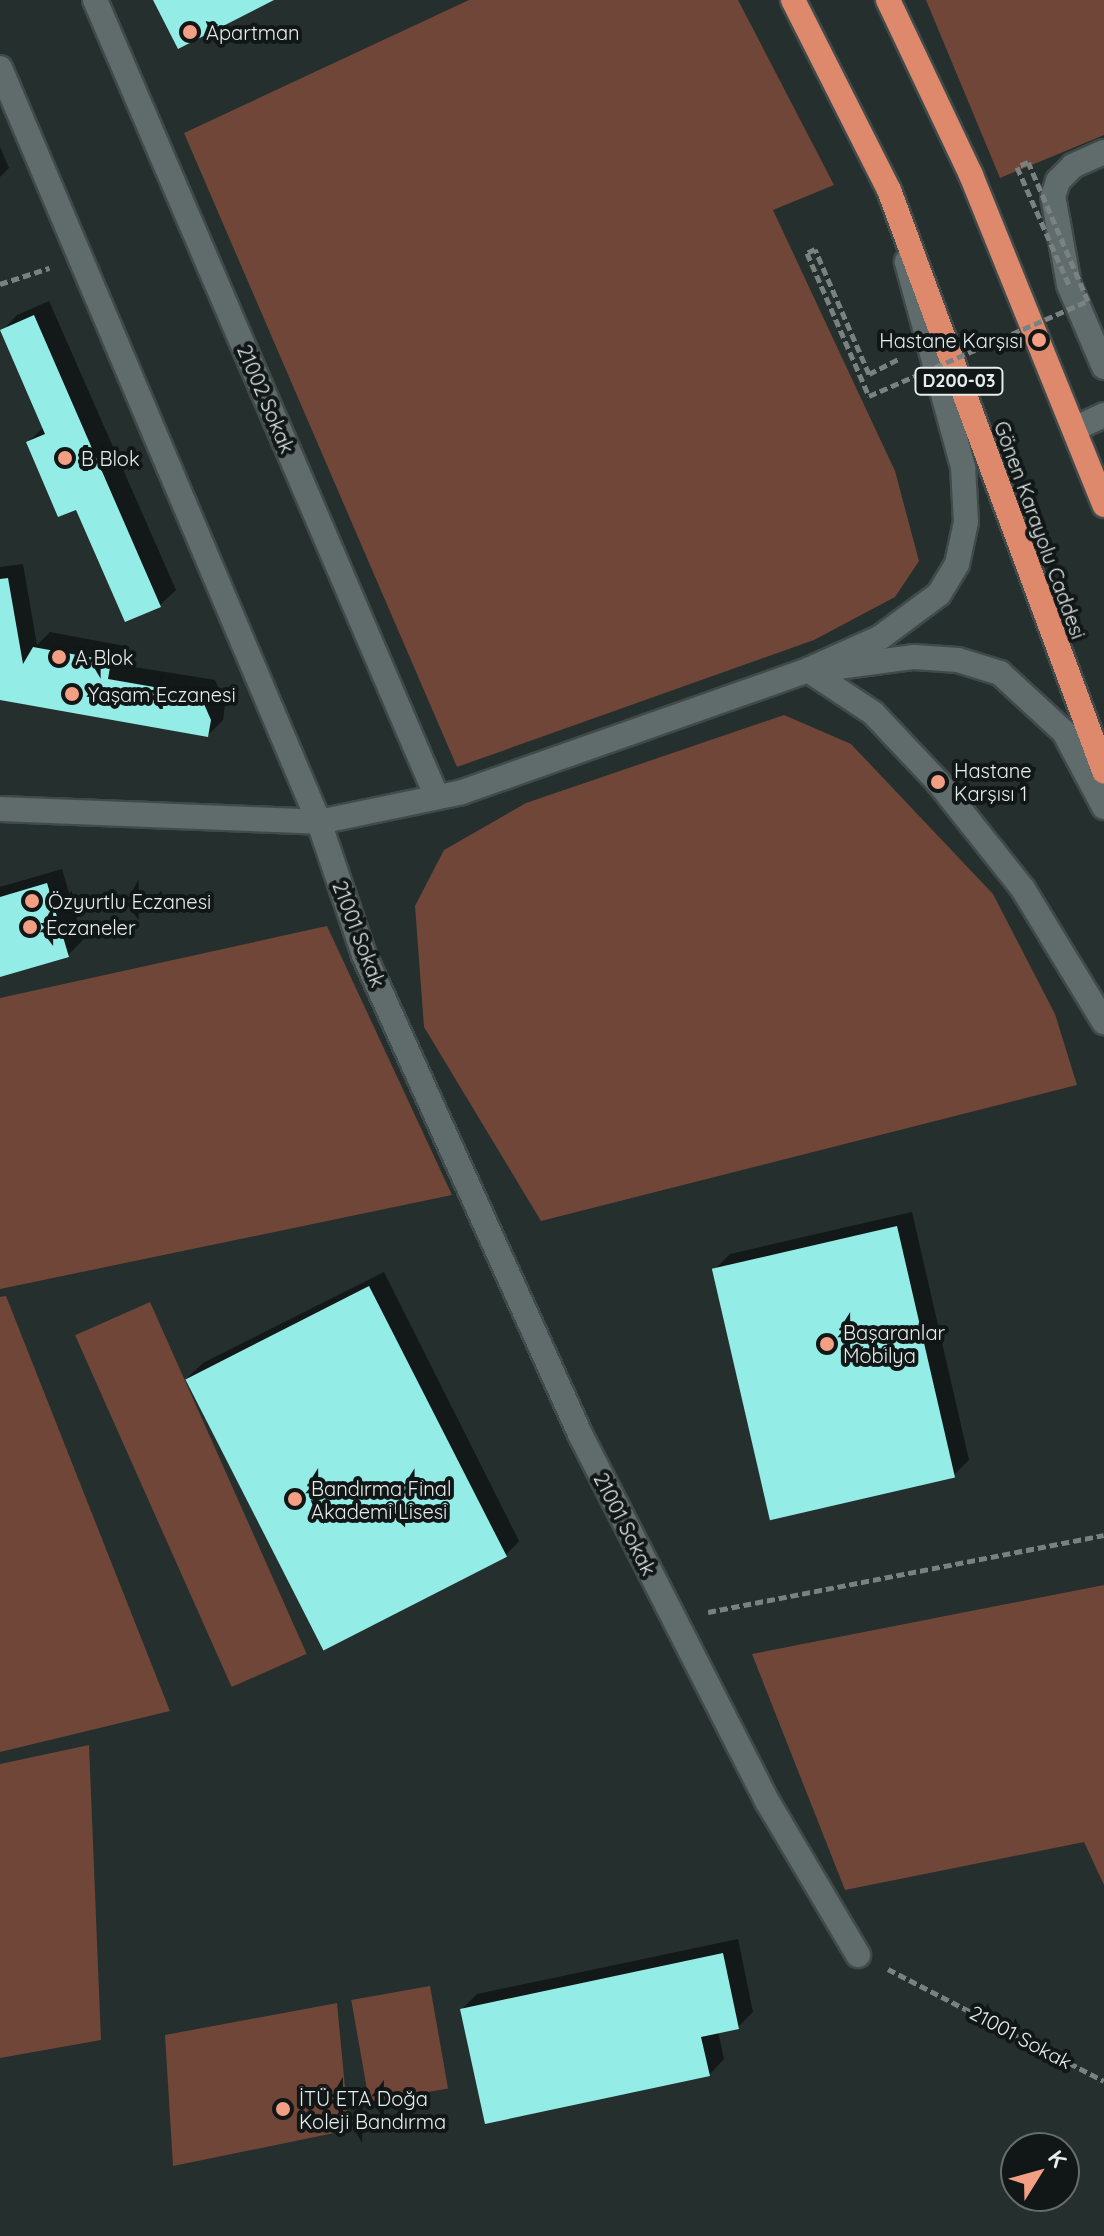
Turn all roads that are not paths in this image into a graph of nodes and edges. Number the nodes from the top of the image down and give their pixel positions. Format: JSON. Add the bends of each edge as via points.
{"nodes":[{"id":1,"x":95,"y":0,"type":"edge"},
{"id":2,"x":793,"y":0,"type":"edge"},
{"id":3,"x":888,"y":0,"type":"edge"},
{"id":4,"x":0,"y":68,"type":"edge"},
{"id":5,"x":1104,"y":152,"type":"edge"},
{"id":6,"x":889,"y":190,"type":"junction"},
{"id":7,"x":1104,"y":367,"type":"edge"},
{"id":8,"x":1104,"y":415,"type":"edge"},
{"id":9,"x":1074,"y":429,"type":"junction"},
{"id":10,"x":1104,"y":505,"type":"edge"},
{"id":11,"x":808,"y":670,"type":"junction"},
{"id":12,"x":1104,"y":771,"type":"edge"},
{"id":13,"x":437,"y":797,"type":"junction"},
{"id":14,"x":1104,"y":807,"type":"edge"},
{"id":15,"x":0,"y":809,"type":"edge"},
{"id":16,"x":319,"y":822,"type":"junction"},
{"id":17,"x":1104,"y":1022,"type":"edge"},
{"id":18,"x":858,"y":1955,"type":"road end"}],
"edges":[{"from":1,"to":13,"type":"street","name":"21002 Sokak"},
{"from":2,"to":6,"type":"highway","name":"Gönen Karayolu Caddesi","number":"D200-03"},
{"from":3,"to":9,"type":"highway","via":[[971,175]]},
{"from":4,"to":16,"type":"street"},
{"from":5,"to":7,"type":"street","via":[[1073,166],[1058,181],[1053,196],[1069,285]]},
{"from":6,"to":11,"type":"street","via":[[963,467],[966,522],[957,564],[939,594],[881,637]]},
{"from":6,"to":12,"type":"highway","name":"Gönen Karayolu Caddesi","number":"D200-03"},
{"from":8,"to":9,"type":"street"},
{"from":9,"to":10,"type":"highway"},
{"from":11,"to":13,"type":"street"},
{"from":11,"to":14,"type":"street","via":[[914,657],[958,660],[1000,673],[1064,732]]},
{"from":11,"to":17,"type":"street","via":[[873,713],[938,782],[1023,889]]},
{"from":13,"to":16,"type":"street"},
{"from":15,"to":16,"type":"street"},
{"from":16,"to":18,"type":"street","name":"21001 Sokak","via":[[371,969],[581,1436],[767,1801]]}]}
